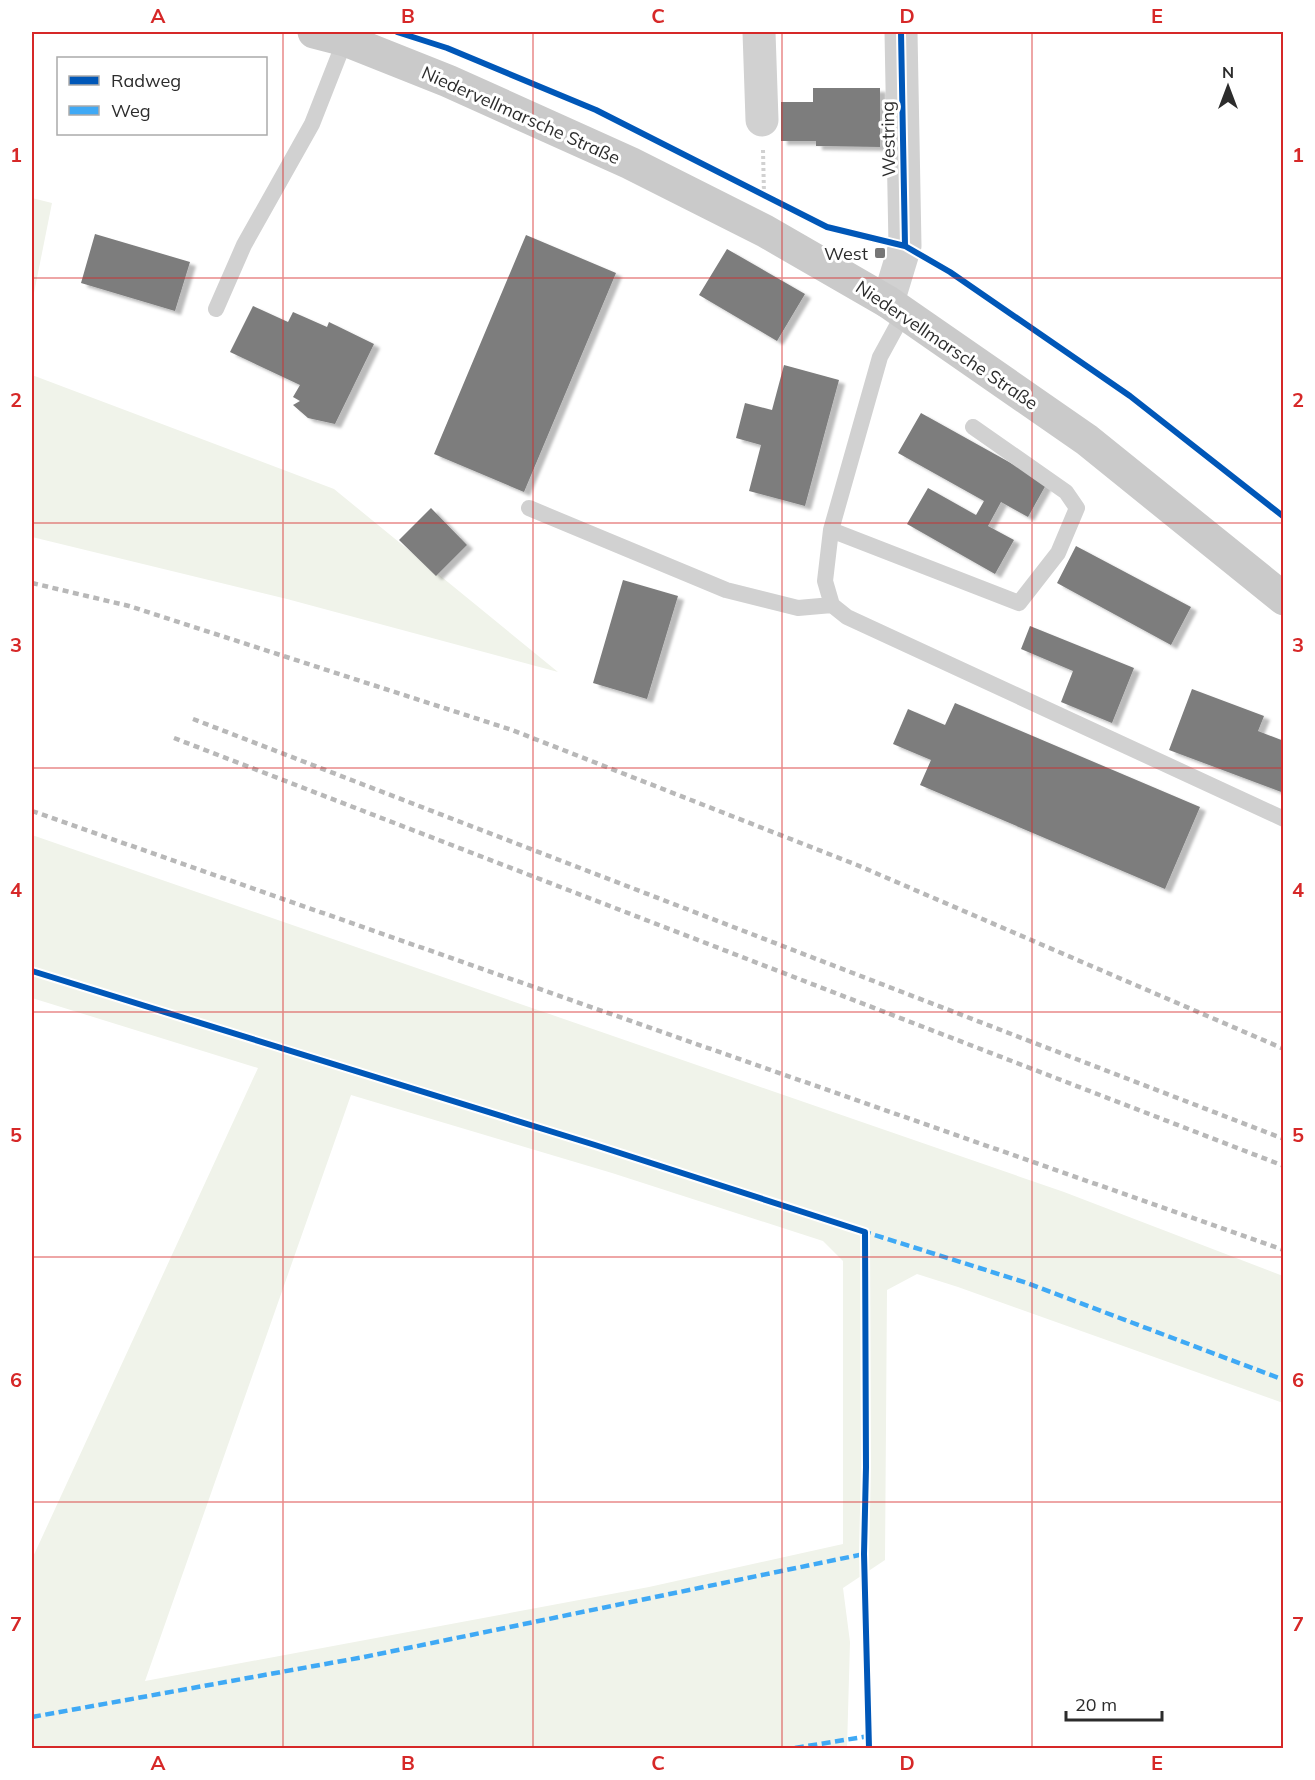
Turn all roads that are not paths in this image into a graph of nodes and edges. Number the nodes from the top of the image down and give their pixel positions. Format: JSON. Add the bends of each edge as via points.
{"nodes":[{"id":1,"x":314,"y":32,"type":"edge"},
{"id":2,"x":759,"y":32,"type":"edge"},
{"id":3,"x":901,"y":32,"type":"edge"},
{"id":4,"x":345,"y":40,"type":"junction"},
{"id":5,"x":762,"y":120,"type":"road end"},
{"id":6,"x":896,"y":307,"type":"junction"},
{"id":7,"x":216,"y":309,"type":"dead end"},
{"id":8,"x":973,"y":427,"type":"dead end"},
{"id":9,"x":530,"y":508,"type":"dead end"},
{"id":10,"x":831,"y":530,"type":"junction"},
{"id":11,"x":1284,"y":599,"type":"edge"},
{"id":12,"x":832,"y":604,"type":"junction"},
{"id":13,"x":1284,"y":819,"type":"edge"}],
"edges":[{"from":1,"to":4,"type":"main road","name":"Niedervellmarsche Straße"},
{"from":2,"to":5,"type":"street"},
{"from":3,"to":6,"type":"street","name":"Westring","via":[[905,246]]},
{"from":4,"to":6,"type":"main road","name":"Niedervellmarsche Straße","via":[[448,81],[630,163],[765,231]]},
{"from":4,"to":7,"type":"lane","via":[[312,124],[244,245]]},
{"from":6,"to":10,"type":"lane"},
{"from":6,"to":11,"type":"main road","name":"Niedervellmarsche Straße","via":[[1087,440]]},
{"from":8,"to":10,"type":"lane","via":[[1066,492],[1077,508],[1058,553],[1019,603]]},
{"from":9,"to":12,"type":"lane","via":[[726,590],[798,608]]},
{"from":10,"to":12,"type":"lane","via":[[825,581]]},
{"from":12,"to":13,"type":"lane","via":[[847,617]]}]}
